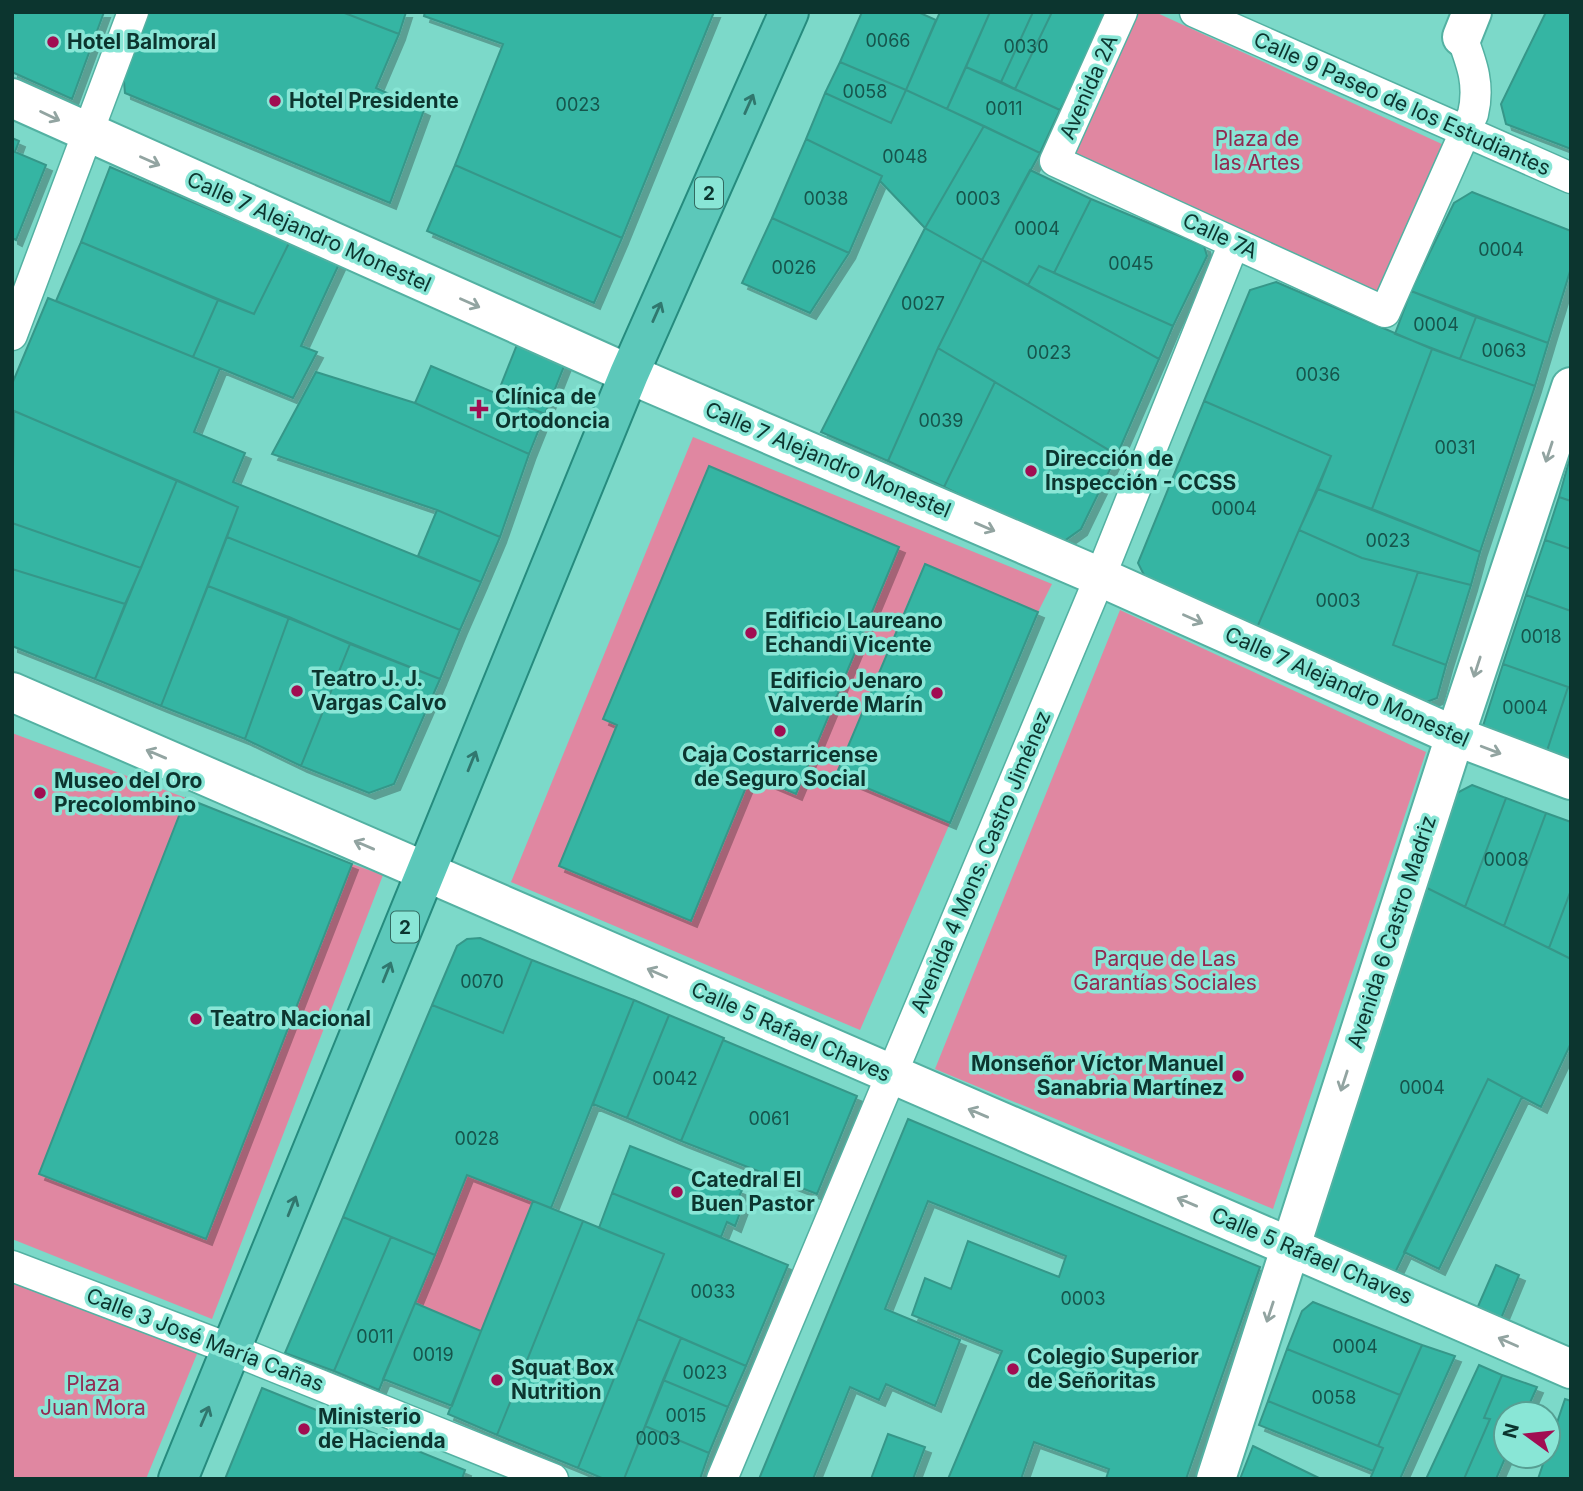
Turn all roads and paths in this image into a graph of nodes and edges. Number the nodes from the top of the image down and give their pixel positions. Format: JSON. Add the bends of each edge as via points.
{"nodes":[{"id":1,"x":133,"y":12,"type":"edge"},
{"id":2,"x":789,"y":12,"type":"edge"},
{"id":3,"x":1122,"y":12,"type":"edge"},
{"id":4,"x":1195,"y":12,"type":"edge"},
{"id":5,"x":1467,"y":25,"type":"edge"},
{"id":6,"x":12,"y":98,"type":"edge"},
{"id":7,"x":1466,"y":131,"type":"junction"},
{"id":8,"x":87,"y":134,"type":"junction"},
{"id":9,"x":1055,"y":161,"type":"joint"},
{"id":10,"x":1571,"y":178,"type":"edge"},
{"id":11,"x":1234,"y":243,"type":"junction"},
{"id":12,"x":12,"y":335,"type":"edge"},
{"id":13,"x":629,"y":374,"type":"junction"},
{"id":14,"x":1571,"y":387,"type":"edge"},
{"id":15,"x":1100,"y":577,"type":"junction"},
{"id":16,"x":12,"y":692,"type":"edge"},
{"id":17,"x":1455,"y":736,"type":"junction"},
{"id":18,"x":1571,"y":780,"type":"edge"},
{"id":19,"x":427,"y":872,"type":"junction"},
{"id":20,"x":892,"y":1077,"type":"junction"},
{"id":21,"x":1291,"y":1247,"type":"junction"},
{"id":22,"x":12,"y":1266,"type":"edge"},
{"id":23,"x":233,"y":1350,"type":"junction"},
{"id":24,"x":1571,"y":1369,"type":"edge"},
{"id":25,"x":178,"y":1479,"type":"edge"},
{"id":26,"x":554,"y":1479,"type":"edge"},
{"id":27,"x":722,"y":1479,"type":"edge"},
{"id":28,"x":1216,"y":1479,"type":"edge"}],
"edges":[{"from":1,"to":8,"type":"street"},
{"from":13,"to":2,"type":"highway","number":"2","one_way":true},
{"from":3,"to":9,"type":"street","name":"Avenida 2A"},
{"from":4,"to":7,"type":"street","name":"Calle 9 Paseo de los Estudiantes"},
{"from":5,"to":7,"type":"street","via":[[1477,97]]},
{"from":6,"to":8,"type":"street","name":"Calle 7 Alejandro Monestel","one_way":true},
{"from":7,"to":10,"type":"street","name":"Calle 9 Paseo de los Estudiantes"},
{"from":7,"to":11,"type":"street","name":"Calle 7A","via":[[1385,312]]},
{"from":8,"to":12,"type":"street"},
{"from":8,"to":13,"type":"street","name":"Calle 7 Alejandro Monestel","one_way":true},
{"from":9,"to":11,"type":"street","name":"Calle 7A"},
{"from":11,"to":15,"type":"street","name":"Avenida 4 Mons. Castro Jiménez"},
{"from":13,"to":15,"type":"street","name":"Calle 7 Alejandro Monestel","one_way":true},
{"from":19,"to":13,"type":"highway","number":"2","one_way":true},
{"from":14,"to":17,"type":"street","name":"Avenida 6 Castro Madriz","one_way":true},
{"from":15,"to":17,"type":"street","name":"Calle 7 Alejandro Monestel","one_way":true},
{"from":15,"to":20,"type":"street","name":"Avenida 4 Mons. Castro Jiménez"},
{"from":19,"to":16,"type":"street","name":"Calle 5 Rafael Chaves","one_way":true},
{"from":17,"to":18,"type":"street","name":"Calle 7 Alejandro Monestel","one_way":true},
{"from":17,"to":21,"type":"street","name":"Avenida 6 Castro Madriz","one_way":true},
{"from":20,"to":19,"type":"street","name":"Calle 5 Rafael Chaves","one_way":true},
{"from":23,"to":19,"type":"highway","number":"2","one_way":true},
{"from":21,"to":20,"type":"street","name":"Calle 5 Rafael Chaves","one_way":true},
{"from":20,"to":27,"type":"street","name":"Avenida 4 Mons. Castro Jiménez"},
{"from":24,"to":21,"type":"street","name":"Calle 5 Rafael Chaves","one_way":true},
{"from":21,"to":28,"type":"street","name":"Avenida 6 Castro Madriz","one_way":true},
{"from":22,"to":23,"type":"street","name":"Calle 3 José María Cañas"},
{"from":25,"to":23,"type":"highway","number":"2","one_way":true},
{"from":23,"to":26,"type":"street","name":"Calle 3 José María Cañas"}]}
